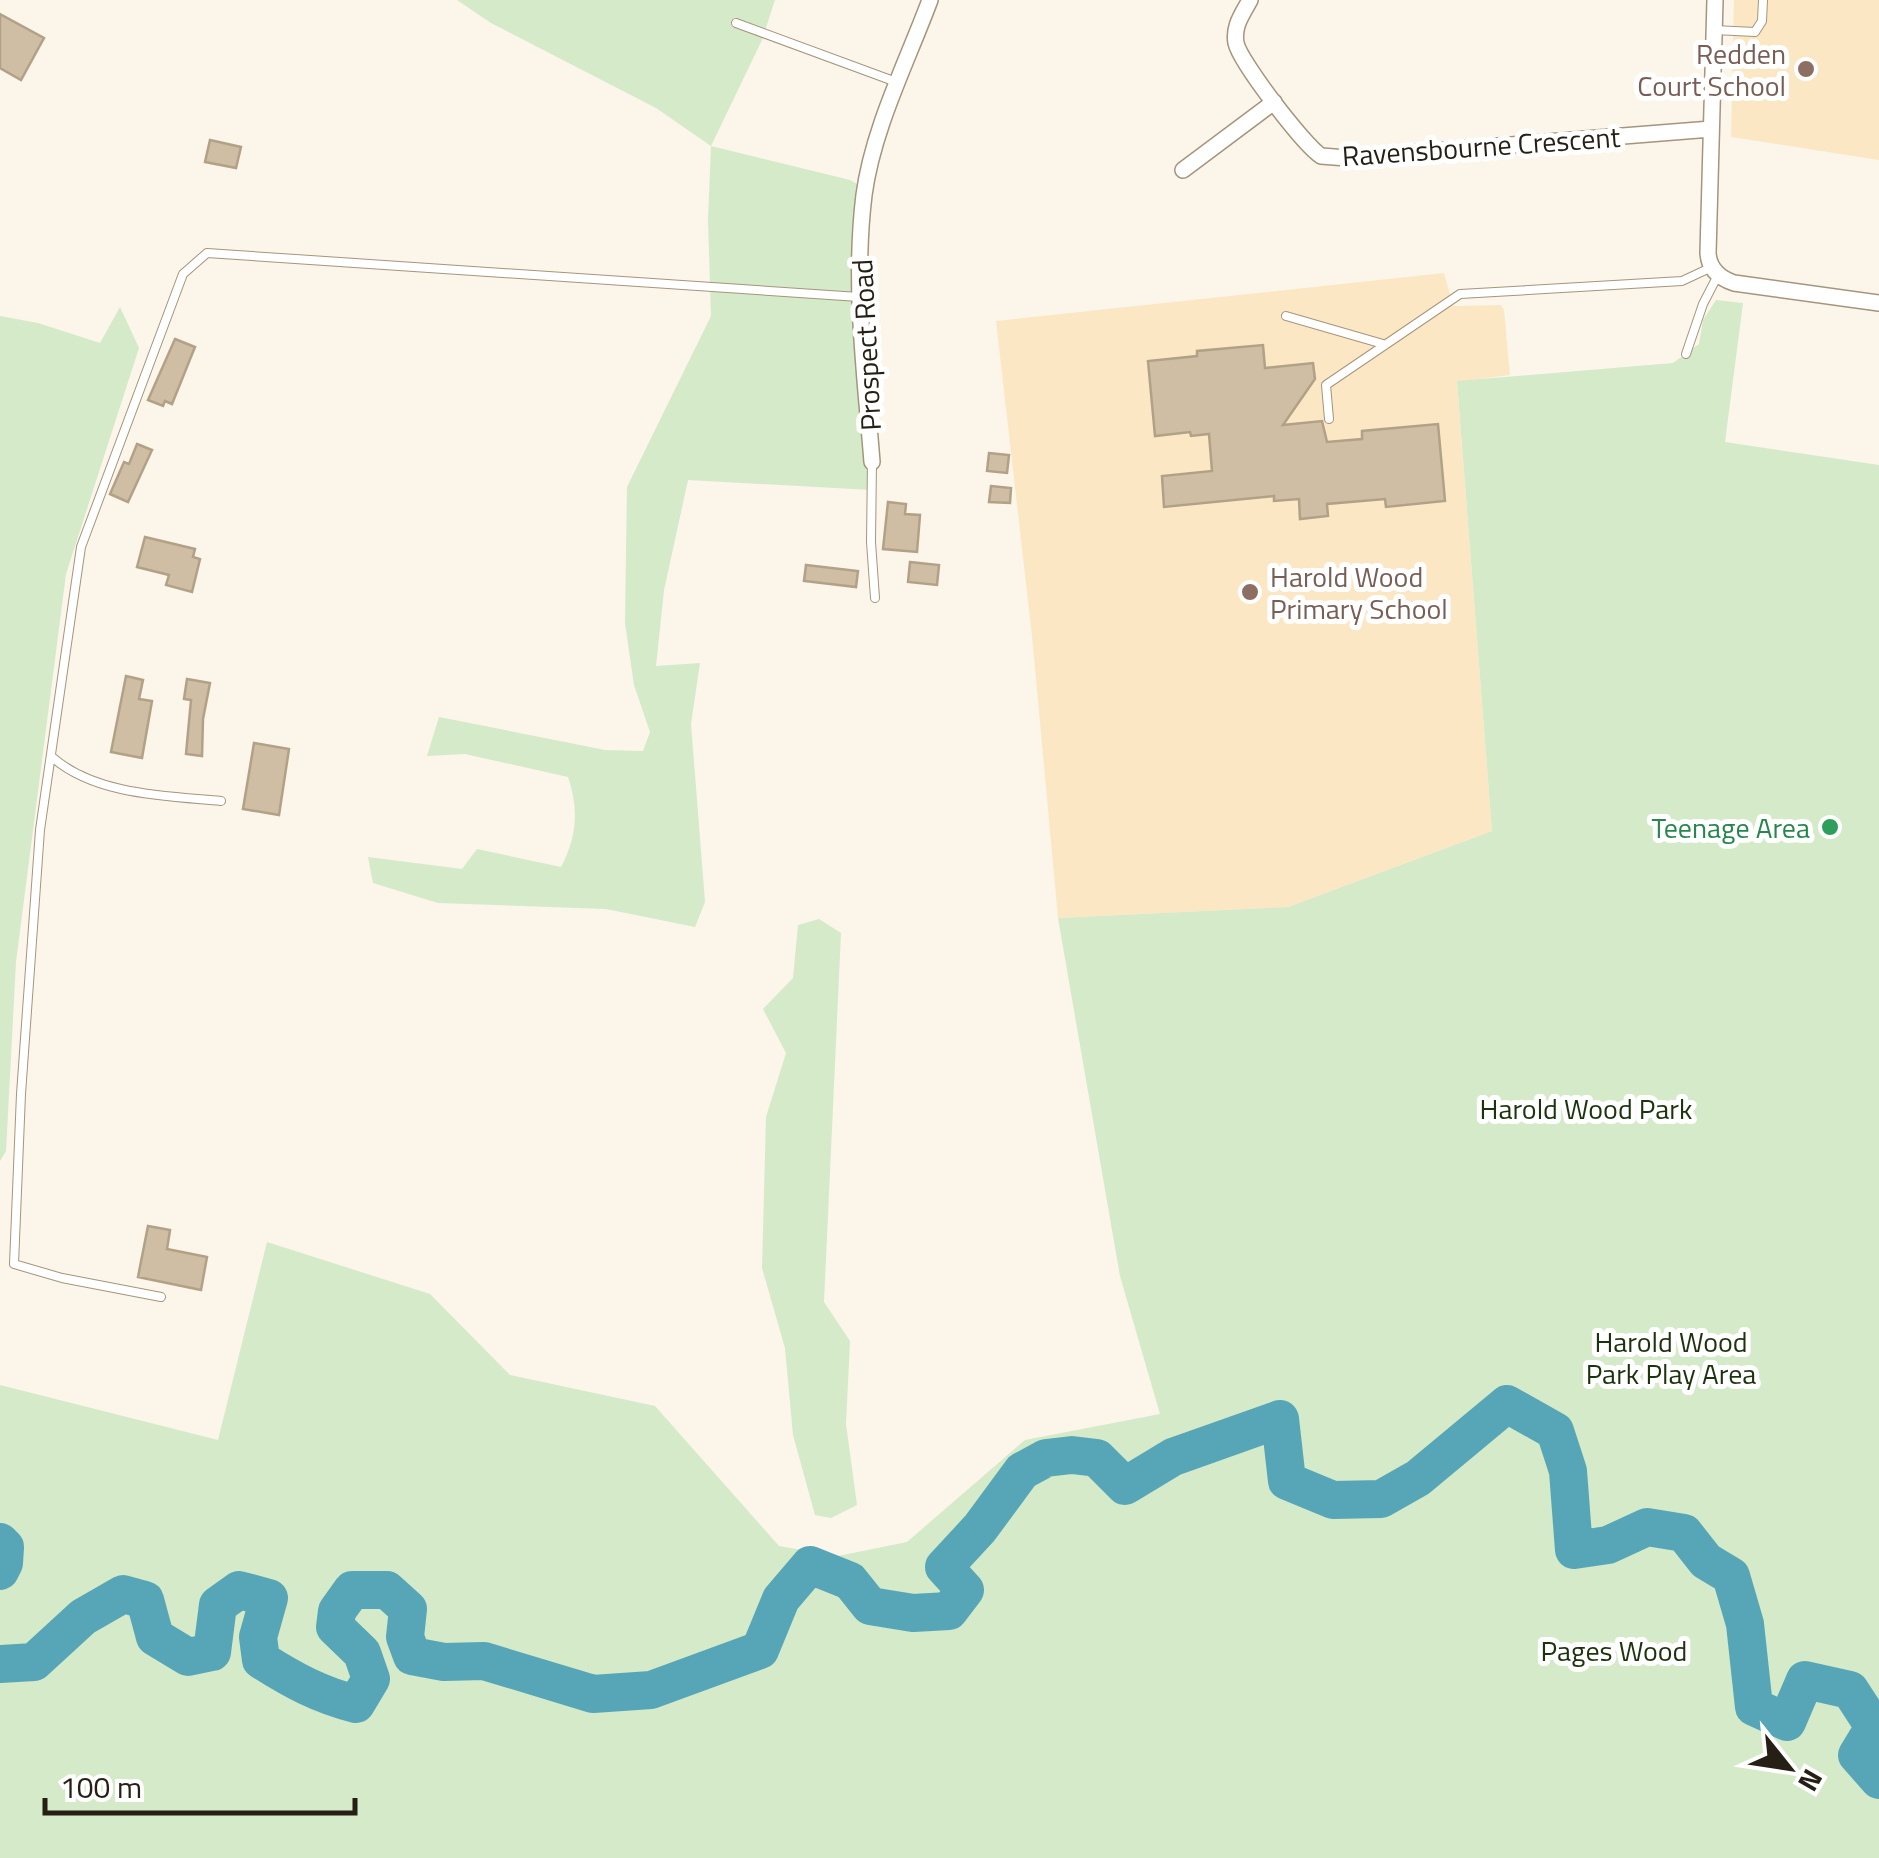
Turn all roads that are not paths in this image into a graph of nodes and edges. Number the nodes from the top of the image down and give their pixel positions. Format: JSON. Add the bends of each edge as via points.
{"nodes":[{"id":1,"x":930,"y":0,"type":"edge"},
{"id":2,"x":1250,"y":0,"type":"edge"},
{"id":3,"x":1715,"y":0,"type":"edge"},
{"id":4,"x":1763,"y":0,"type":"edge"},
{"id":5,"x":736,"y":24,"type":"dead end"},
{"id":6,"x":1714,"y":30,"type":"junction"},
{"id":7,"x":899,"y":83,"type":"junction"},
{"id":8,"x":1274,"y":102,"type":"junction"},
{"id":9,"x":1711,"y":130,"type":"junction"},
{"id":10,"x":1183,"y":170,"type":"dead end"},
{"id":11,"x":1715,"y":271,"type":"junction"},
{"id":12,"x":858,"y":298,"type":"junction"},
{"id":13,"x":1879,"y":303,"type":"edge"},
{"id":14,"x":1286,"y":316,"type":"dead end"},
{"id":15,"x":1383,"y":344,"type":"junction"},
{"id":16,"x":1686,"y":354,"type":"dead end"},
{"id":17,"x":1329,"y":419,"type":"dead end"},
{"id":18,"x":872,"y":462,"type":"joint"},
{"id":19,"x":875,"y":598,"type":"dead end"},
{"id":20,"x":52,"y":757,"type":"junction"},
{"id":21,"x":222,"y":801,"type":"dead end"},
{"id":22,"x":161,"y":1298,"type":"dead end"}],
"edges":[{"from":1,"to":7,"type":"street","name":"Prospect Road"},
{"from":2,"to":8,"type":"street","name":"Ravensbourne Crescent","via":[[1235,26],[1236,47]]},
{"from":3,"to":6,"type":"street"},
{"from":4,"to":6,"type":"lane","via":[[1755,32]]},
{"from":5,"to":7,"type":"lane"},
{"from":6,"to":9,"type":"street"},
{"from":7,"to":12,"type":"street","name":"Prospect Road","via":[[865,192]]},
{"from":8,"to":9,"type":"street","name":"Ravensbourne Crescent","via":[[1315,152],[1333,159]]},
{"from":8,"to":10,"type":"street"},
{"from":9,"to":11,"type":"street","via":[[1708,253]]},
{"from":11,"to":13,"type":"street","via":[[1734,283]]},
{"from":11,"to":15,"type":"lane","via":[[1682,281],[1460,294]]},
{"from":11,"to":16,"type":"lane"},
{"from":12,"to":18,"type":"street","name":"Prospect Road"},
{"from":12,"to":20,"type":"lane","via":[[207,253],[183,274],[81,547]]},
{"from":14,"to":15,"type":"lane"},
{"from":15,"to":17,"type":"lane","via":[[1326,385]]},
{"from":18,"to":19,"type":"lane"},
{"from":20,"to":21,"type":"lane","via":[[86,779]]},
{"from":20,"to":22,"type":"lane","via":[[40,830],[14,1264]]}]}
